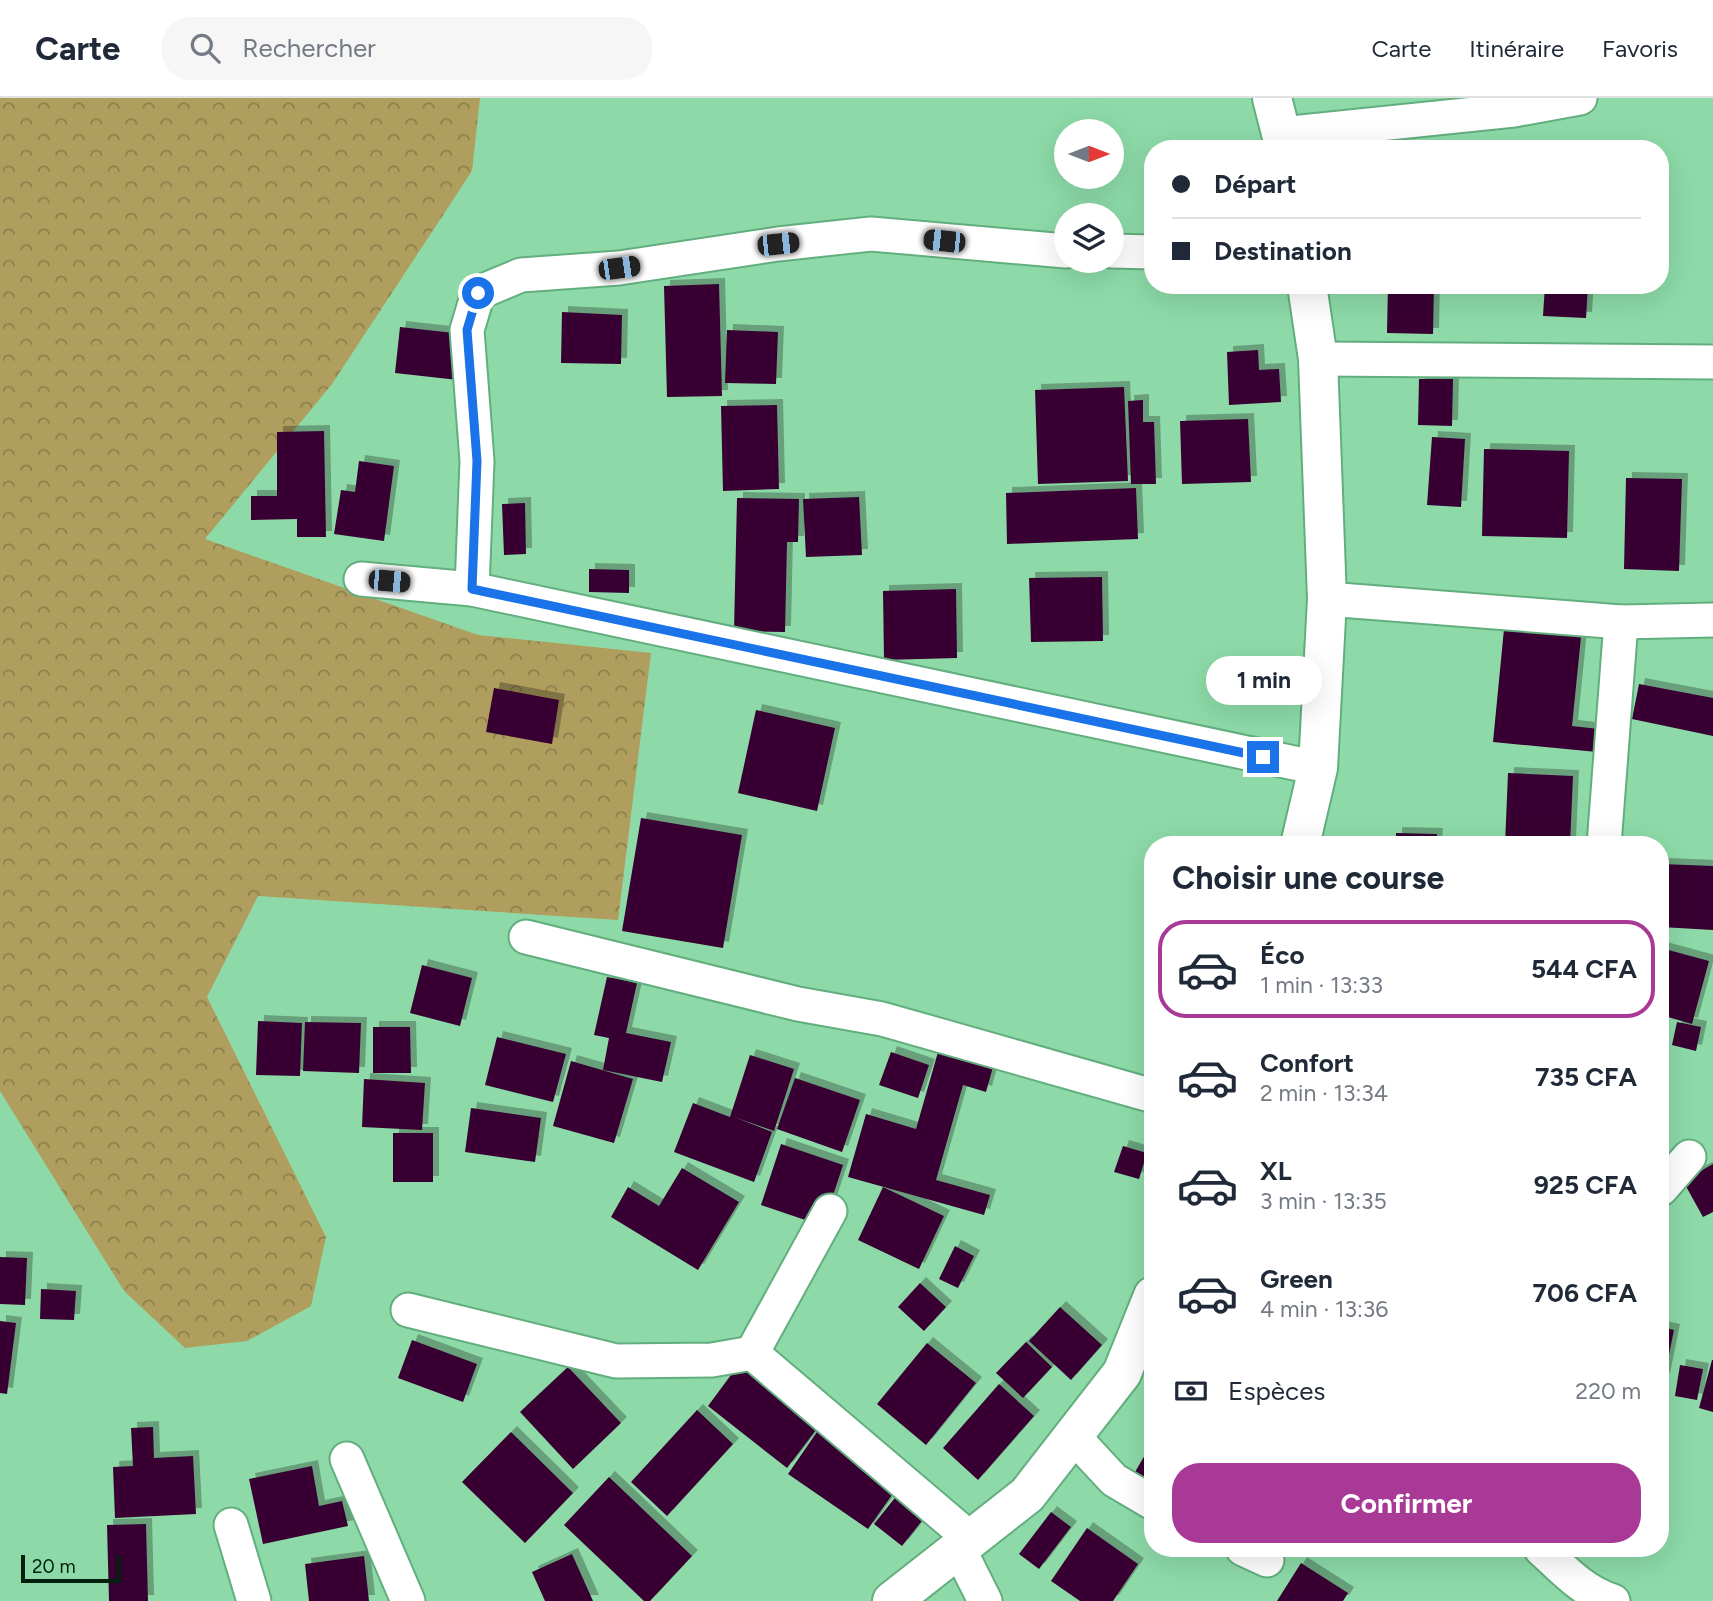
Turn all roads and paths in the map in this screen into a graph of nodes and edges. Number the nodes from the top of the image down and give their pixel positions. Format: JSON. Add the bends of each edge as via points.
{"nodes":[{"id":1,"x":1272,"y":98,"type":"edge"},
{"id":2,"x":1580,"y":98,"type":"edge"},
{"id":3,"x":1283,"y":140,"type":"edge"},
{"id":4,"x":1290,"y":140,"type":"edge"},
{"id":5,"x":1054,"y":250,"type":"edge"},
{"id":6,"x":1124,"y":251,"type":"edge"},
{"id":7,"x":1144,"y":252,"type":"edge"},
{"id":8,"x":1308,"y":294,"type":"edge"},
{"id":9,"x":1318,"y":359,"type":"junction"},
{"id":10,"x":1713,"y":362,"type":"edge"},
{"id":11,"x":361,"y":579,"type":"dead end"},
{"id":12,"x":472,"y":589,"type":"junction"},
{"id":13,"x":1327,"y":599,"type":"junction"},
{"id":14,"x":1713,"y":620,"type":"edge"},
{"id":15,"x":1621,"y":622,"type":"junction"},
{"id":16,"x":1318,"y":768,"type":"junction"},
{"id":17,"x":1302,"y":836,"type":"edge"},
{"id":18,"x":1605,"y":836,"type":"edge"},
{"id":19,"x":526,"y":937,"type":"dead end"},
{"id":20,"x":1144,"y":1093,"type":"edge"},
{"id":21,"x":1689,"y":1157,"type":"dead end"},
{"id":22,"x":1669,"y":1180,"type":"edge"},
{"id":23,"x":830,"y":1212,"type":"dead end"},
{"id":24,"x":408,"y":1310,"type":"dead end"},
{"id":25,"x":1144,"y":1318,"type":"edge"},
{"id":26,"x":752,"y":1353,"type":"junction"},
{"id":27,"x":1074,"y":1437,"type":"junction"},
{"id":28,"x":347,"y":1459,"type":"dead end"},
{"id":29,"x":1144,"y":1498,"type":"edge"},
{"id":30,"x":231,"y":1525,"type":"dead end"},
{"id":31,"x":965,"y":1544,"type":"junction"},
{"id":32,"x":1550,"y":1557,"type":"edge"},
{"id":33,"x":1600,"y":1599,"type":"edge"},
{"id":34,"x":254,"y":1601,"type":"edge"},
{"id":35,"x":408,"y":1601,"type":"edge"},
{"id":36,"x":892,"y":1601,"type":"edge"},
{"id":37,"x":985,"y":1601,"type":"edge"}],
"edges":[{"from":1,"to":3,"type":"street"},
{"from":2,"to":4,"type":"street"},
{"from":5,"to":12,"type":"street","via":[[870,234],[619,268],[521,275],[478,293],[467,330],[477,461]]},
{"from":6,"to":7,"type":"street"},
{"from":8,"to":9,"type":"street"},
{"from":9,"to":10,"type":"street"},
{"from":9,"to":13,"type":"street"},
{"from":11,"to":12,"type":"street"},
{"from":12,"to":16,"type":"street"},
{"from":13,"to":15,"type":"street"},
{"from":13,"to":16,"type":"street"},
{"from":14,"to":15,"type":"street"},
{"from":15,"to":18,"type":"street"},
{"from":16,"to":17,"type":"street"},
{"from":19,"to":20,"type":"street","via":[[798,1004],[882,1019]]},
{"from":21,"to":22,"type":"street"},
{"from":23,"to":26,"type":"street"},
{"from":24,"to":26,"type":"street","via":[[615,1361],[712,1360]]},
{"from":25,"to":27,"type":"street","via":[[1122,1373]]},
{"from":26,"to":31,"type":"street"},
{"from":27,"to":29,"type":"street","via":[[1114,1480]]},
{"from":27,"to":31,"type":"street","via":[[1027,1495]]},
{"from":28,"to":35,"type":"street"},
{"from":30,"to":34,"type":"street"},
{"from":31,"to":36,"type":"street"},
{"from":31,"to":37,"type":"street"},
{"from":32,"to":33,"type":"street"}]}
